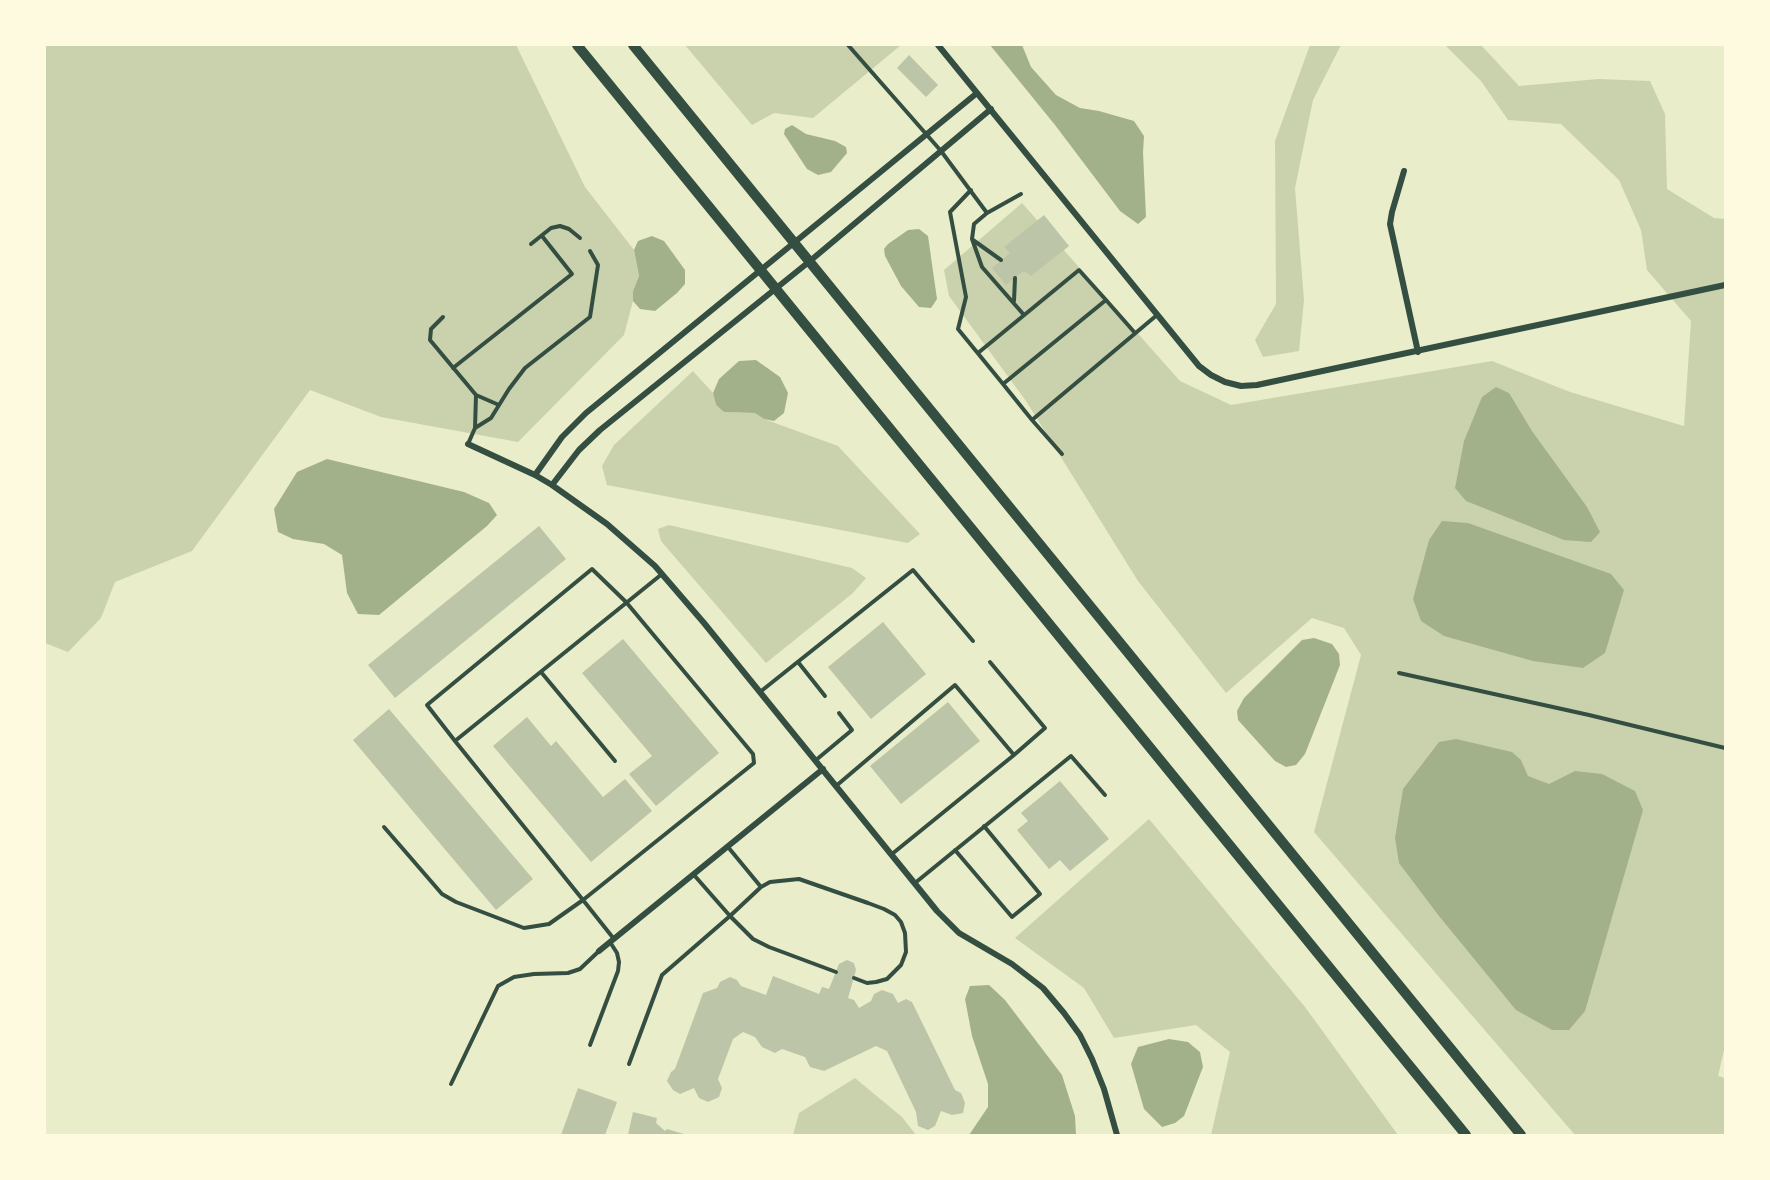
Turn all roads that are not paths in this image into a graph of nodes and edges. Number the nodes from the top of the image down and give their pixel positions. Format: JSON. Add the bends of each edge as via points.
{"nodes":[{"id":1,"x":577,"y":45,"type":"edge"},
{"id":2,"x":633,"y":45,"type":"edge"},
{"id":3,"x":848,"y":45,"type":"edge"},
{"id":4,"x":938,"y":45,"type":"edge"},
{"id":5,"x":977,"y":93,"type":"junction"},
{"id":6,"x":991,"y":109,"type":"junction"},
{"id":7,"x":926,"y":135,"type":"junction"},
{"id":8,"x":941,"y":151,"type":"junction"},
{"id":9,"x":1404,"y":171,"type":"dead end"},
{"id":10,"x":970,"y":190,"type":"junction"},
{"id":11,"x":1021,"y":194,"type":"dead end"},
{"id":12,"x":987,"y":213,"type":"junction"},
{"id":13,"x":542,"y":236,"type":"junction"},
{"id":14,"x":580,"y":238,"type":"dead end"},
{"id":15,"x":972,"y":239,"type":"junction"},
{"id":16,"x":795,"y":243,"type":"junction"},
{"id":17,"x":531,"y":244,"type":"dead end"},
{"id":18,"x":590,"y":250,"type":"dead end"},
{"id":19,"x":1001,"y":260,"type":"dead end"},
{"id":20,"x":810,"y":261,"type":"junction"},
{"id":21,"x":761,"y":270,"type":"junction"},
{"id":22,"x":1015,"y":278,"type":"dead end"},
{"id":23,"x":1725,"y":285,"type":"edge"},
{"id":24,"x":776,"y":288,"type":"junction"},
{"id":25,"x":1106,"y":300,"type":"junction"},
{"id":26,"x":1014,"y":302,"type":"junction"},
{"id":27,"x":1157,"y":314,"type":"junction"},
{"id":28,"x":1024,"y":315,"type":"junction"},
{"id":29,"x":443,"y":317,"type":"dead end"},
{"id":30,"x":1135,"y":333,"type":"junction"},
{"id":31,"x":1418,"y":352,"type":"junction"},
{"id":32,"x":978,"y":353,"type":"junction"},
{"id":33,"x":453,"y":368,"type":"junction"},
{"id":34,"x":1003,"y":384,"type":"junction"},
{"id":35,"x":476,"y":395,"type":"junction"},
{"id":36,"x":499,"y":405,"type":"junction"},
{"id":37,"x":1032,"y":420,"type":"junction"},
{"id":38,"x":476,"y":428,"type":"junction"},
{"id":39,"x":468,"y":444,"type":"joint"},
{"id":40,"x":1062,"y":454,"type":"dead end"},
{"id":41,"x":535,"y":475,"type":"junction"},
{"id":42,"x":552,"y":485,"type":"junction"},
{"id":43,"x":662,"y":574,"type":"junction"},
{"id":44,"x":626,"y":602,"type":"junction"},
{"id":45,"x":973,"y":641,"type":"dead end"},
{"id":46,"x":798,"y":662,"type":"junction"},
{"id":47,"x":990,"y":662,"type":"dead end"},
{"id":48,"x":541,"y":672,"type":"junction"},
{"id":49,"x":1399,"y":673,"type":"dead end"},
{"id":50,"x":760,"y":692,"type":"junction"},
{"id":51,"x":825,"y":696,"type":"dead end"},
{"id":52,"x":839,"y":713,"type":"dead end"},
{"id":53,"x":456,"y":741,"type":"junction"},
{"id":54,"x":1725,"y":748,"type":"edge"},
{"id":55,"x":1014,"y":755,"type":"junction"},
{"id":56,"x":816,"y":760,"type":"junction"},
{"id":57,"x":615,"y":761,"type":"dead end"},
{"id":58,"x":823,"y":769,"type":"junction"},
{"id":59,"x":836,"y":786,"type":"junction"},
{"id":60,"x":1105,"y":795,"type":"dead end"},
{"id":61,"x":984,"y":826,"type":"junction"},
{"id":62,"x":384,"y":827,"type":"dead end"},
{"id":63,"x":728,"y":846,"type":"junction"},
{"id":64,"x":955,"y":850,"type":"junction"},
{"id":65,"x":892,"y":854,"type":"junction"},
{"id":66,"x":693,"y":874,"type":"junction"},
{"id":67,"x":915,"y":883,"type":"junction"},
{"id":68,"x":761,"y":887,"type":"junction"},
{"id":69,"x":583,"y":900,"type":"junction"},
{"id":70,"x":730,"y":916,"type":"junction"},
{"id":71,"x":612,"y":940,"type":"junction"},
{"id":72,"x":599,"y":951,"type":"joint"},
{"id":73,"x":836,"y":972,"type":"dead end"},
{"id":74,"x":854,"y":978,"type":"dead end"},
{"id":75,"x":590,"y":1044,"type":"dead end"},
{"id":76,"x":629,"y":1064,"type":"dead end"},
{"id":77,"x":451,"y":1084,"type":"dead end"},
{"id":78,"x":1117,"y":1135,"type":"edge"},
{"id":79,"x":1466,"y":1135,"type":"edge"},
{"id":80,"x":1521,"y":1135,"type":"edge"}],
"edges":[{"from":1,"to":21,"type":"main road"},
{"from":2,"to":16,"type":"main road"},
{"from":3,"to":7,"type":"lane"},
{"from":4,"to":5,"type":"street"},
{"from":5,"to":6,"type":"street"},
{"from":5,"to":7,"type":"street"},
{"from":6,"to":8,"type":"street"},
{"from":6,"to":27,"type":"street"},
{"from":7,"to":8,"type":"lane"},
{"from":7,"to":16,"type":"street"},
{"from":8,"to":10,"type":"lane"},
{"from":8,"to":20,"type":"street"},
{"from":9,"to":31,"type":"street","via":[[1390,224]]},
{"from":10,"to":12,"type":"lane"},
{"from":10,"to":32,"type":"lane","via":[[950,212],[966,297],[958,329]]},
{"from":11,"to":12,"type":"lane"},
{"from":12,"to":15,"type":"lane","via":[[974,224]]},
{"from":13,"to":14,"type":"lane","via":[[560,226]]},
{"from":13,"to":17,"type":"lane"},
{"from":13,"to":33,"type":"lane","via":[[572,274]]},
{"from":15,"to":19,"type":"lane"},
{"from":15,"to":26,"type":"lane","via":[[982,267]]},
{"from":16,"to":20,"type":"main road"},
{"from":16,"to":21,"type":"street"},
{"from":18,"to":36,"type":"lane","via":[[598,265],[590,317],[525,368]]},
{"from":20,"to":24,"type":"street"},
{"from":20,"to":80,"type":"main road"},
{"from":21,"to":24,"type":"main road"},
{"from":21,"to":41,"type":"street","via":[[586,413],[562,436]]},
{"from":22,"to":26,"type":"lane"},
{"from":23,"to":31,"type":"street"},
{"from":24,"to":42,"type":"street","via":[[600,430]]},
{"from":24,"to":79,"type":"main road"},
{"from":25,"to":28,"type":"lane","via":[[1078,270]]},
{"from":25,"to":30,"type":"lane"},
{"from":25,"to":34,"type":"lane"},
{"from":26,"to":28,"type":"lane"},
{"from":27,"to":30,"type":"lane"},
{"from":27,"to":31,"type":"street","via":[[1199,366],[1241,386],[1257,386]]},
{"from":28,"to":32,"type":"lane"},
{"from":29,"to":33,"type":"lane","via":[[431,329],[430,340]]},
{"from":30,"to":37,"type":"lane"},
{"from":32,"to":34,"type":"lane"},
{"from":33,"to":35,"type":"lane"},
{"from":34,"to":37,"type":"lane"},
{"from":35,"to":36,"type":"lane"},
{"from":35,"to":38,"type":"lane"},
{"from":36,"to":38,"type":"lane"},
{"from":37,"to":40,"type":"lane"},
{"from":38,"to":39,"type":"lane"},
{"from":39,"to":41,"type":"street"},
{"from":41,"to":42,"type":"street"},
{"from":42,"to":43,"type":"street","via":[[608,524]]},
{"from":43,"to":44,"type":"lane"},
{"from":43,"to":50,"type":"street"},
{"from":44,"to":48,"type":"lane"},
{"from":44,"to":53,"type":"lane","via":[[592,569],[427,705]]},
{"from":44,"to":69,"type":"lane","via":[[753,754],[754,763]]},
{"from":45,"to":46,"type":"lane","via":[[913,570]]},
{"from":46,"to":50,"type":"lane"},
{"from":46,"to":51,"type":"lane"},
{"from":47,"to":55,"type":"lane","via":[[1045,728]]},
{"from":48,"to":53,"type":"lane"},
{"from":48,"to":57,"type":"lane"},
{"from":49,"to":54,"type":"lane"},
{"from":50,"to":56,"type":"street"},
{"from":52,"to":56,"type":"lane","via":[[852,730]]},
{"from":53,"to":69,"type":"lane"},
{"from":55,"to":59,"type":"lane","via":[[955,685]]},
{"from":55,"to":65,"type":"lane"},
{"from":56,"to":58,"type":"street"},
{"from":58,"to":59,"type":"street"},
{"from":58,"to":63,"type":"street"},
{"from":59,"to":65,"type":"street"},
{"from":60,"to":61,"type":"lane","via":[[1071,756]]},
{"from":61,"to":64,"type":"lane"},
{"from":61,"to":64,"type":"lane","via":[[1040,894],[1012,917]]},
{"from":62,"to":69,"type":"lane","via":[[442,894],[524,928],[549,924]]},
{"from":63,"to":66,"type":"street"},
{"from":63,"to":68,"type":"lane"},
{"from":64,"to":67,"type":"lane"},
{"from":65,"to":67,"type":"street"},
{"from":66,"to":70,"type":"lane"},
{"from":66,"to":71,"type":"street"},
{"from":67,"to":78,"type":"street","via":[[959,933],[1012,964],[1043,988],[1064,1013],[1092,1059]]},
{"from":68,"to":70,"type":"lane"},
{"from":68,"to":74,"type":"lane","via":[[770,882],[799,879],[895,915],[905,933],[906,952],[901,965],[887,979],[867,983]]},
{"from":69,"to":71,"type":"lane"},
{"from":70,"to":73,"type":"lane","via":[[753,939]]},
{"from":70,"to":76,"type":"lane","via":[[662,975]]},
{"from":71,"to":72,"type":"street"},
{"from":71,"to":75,"type":"lane","via":[[618,970]]},
{"from":72,"to":77,"type":"lane","via":[[580,969],[514,976],[498,987]]}]}
